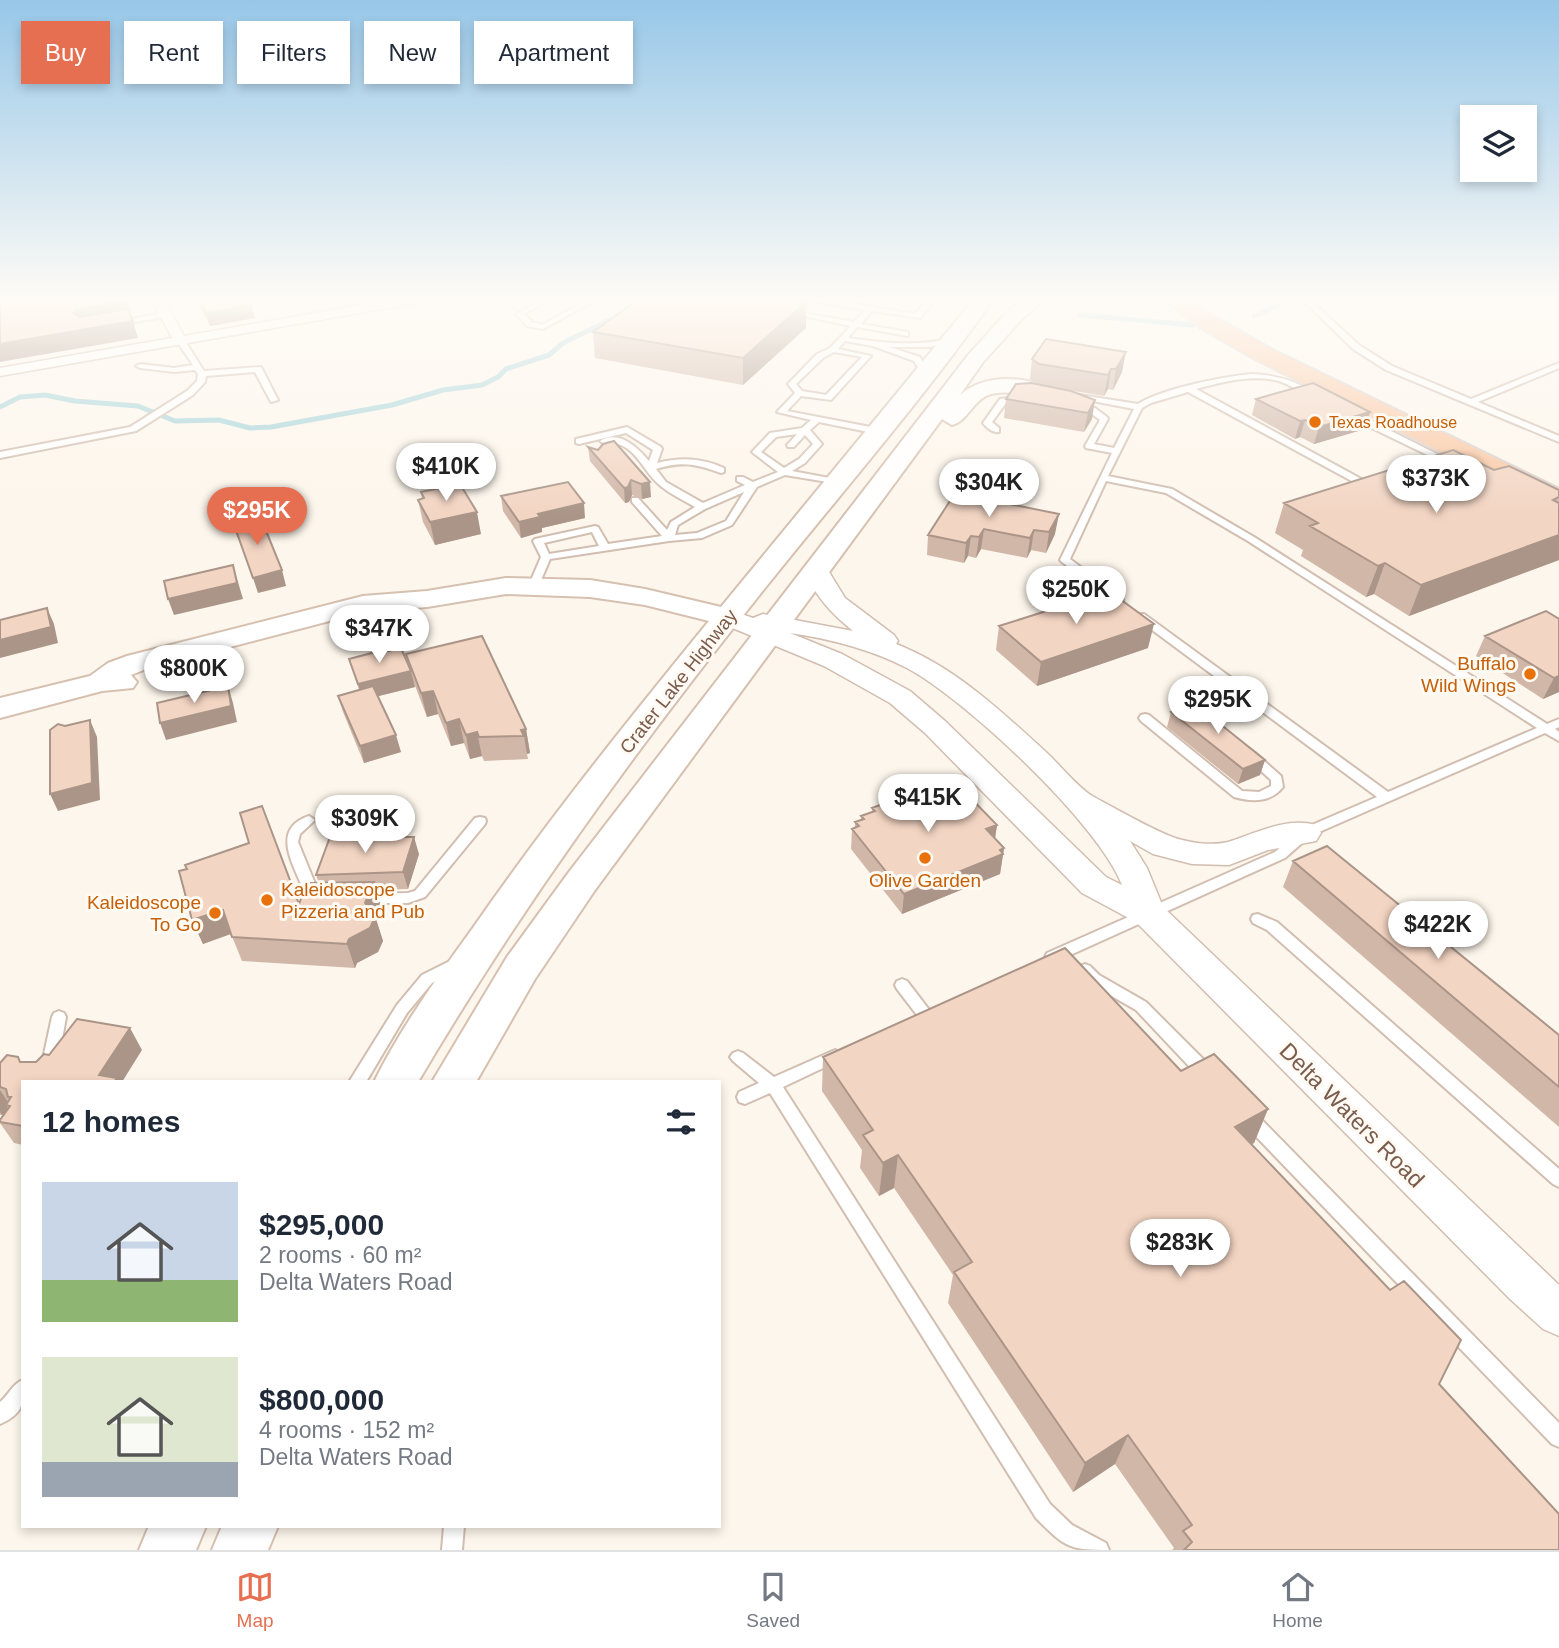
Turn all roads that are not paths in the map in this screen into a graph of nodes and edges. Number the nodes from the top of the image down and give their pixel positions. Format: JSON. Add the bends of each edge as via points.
{"nodes":[{"id":1,"x":200,"y":370,"type":"edge"},
{"id":2,"x":259,"y":370,"type":"edge"},
{"id":3,"x":806,"y":370,"type":"edge"},
{"id":4,"x":854,"y":370,"type":"edge"},
{"id":5,"x":967,"y":370,"type":"edge"},
{"id":6,"x":986,"y":370,"type":"edge"},
{"id":7,"x":1296,"y":370,"type":"edge"},
{"id":8,"x":1323,"y":370,"type":"edge"},
{"id":9,"x":1395,"y":370,"type":"edge"},
{"id":10,"x":1546,"y":370,"type":"edge"},
{"id":11,"x":925,"y":372,"type":"edge"},
{"id":12,"x":1191,"y":390,"type":"junction"},
{"id":13,"x":1031,"y":392,"type":"junction"},
{"id":14,"x":799,"y":393,"type":"junction"},
{"id":15,"x":1062,"y":393,"type":"edge"},
{"id":16,"x":1317,"y":397,"type":"edge"},
{"id":17,"x":274,"y":400,"type":"dead end"},
{"id":18,"x":1471,"y":402,"type":"junction"},
{"id":19,"x":1071,"y":406,"type":"edge"},
{"id":20,"x":1139,"y":407,"type":"junction"},
{"id":21,"x":1340,"y":409,"type":"edge"},
{"id":22,"x":818,"y":419,"type":"junction"},
{"id":23,"x":805,"y":430,"type":"junction"},
{"id":24,"x":996,"y":430,"type":"dead end"},
{"id":25,"x":878,"y":431,"type":"junction"},
{"id":26,"x":1559,"y":439,"type":"edge"},
{"id":27,"x":579,"y":441,"type":"dead end"},
{"id":28,"x":791,"y":445,"type":"dead end"},
{"id":29,"x":1089,"y":446,"type":"joint"},
{"id":30,"x":1117,"y":451,"type":"junction"},
{"id":31,"x":592,"y":452,"type":"edge"},
{"id":32,"x":0,"y":455,"type":"edge"},
{"id":33,"x":782,"y":455,"type":"dead end"},
{"id":34,"x":901,"y":460,"type":"junction"},
{"id":35,"x":1458,"y":466,"type":"edge"},
{"id":36,"x":651,"y":468,"type":"junction"},
{"id":37,"x":721,"y":470,"type":"dead end"},
{"id":38,"x":784,"y":471,"type":"junction"},
{"id":39,"x":1103,"y":478,"type":"junction"},
{"id":40,"x":740,"y":479,"type":"dead end"},
{"id":41,"x":837,"y":482,"type":"junction"},
{"id":42,"x":1362,"y":483,"type":"edge"},
{"id":43,"x":753,"y":485,"type":"junction"},
{"id":44,"x":1559,"y":486,"type":"edge"},
{"id":45,"x":635,"y":500,"type":"dead end"},
{"id":46,"x":1559,"y":500,"type":"edge"},
{"id":47,"x":702,"y":507,"type":"junction"},
{"id":48,"x":668,"y":538,"type":"junction"},
{"id":49,"x":605,"y":547,"type":"junction"},
{"id":50,"x":546,"y":557,"type":"junction"},
{"id":51,"x":817,"y":572,"type":"junction"},
{"id":52,"x":534,"y":585,"type":"junction"},
{"id":53,"x":727,"y":617,"type":"junction"},
{"id":54,"x":774,"y":629,"type":"junction"},
{"id":55,"x":917,"y":663,"type":"junction"},
{"id":56,"x":0,"y":708,"type":"edge"},
{"id":57,"x":1144,"y":718,"type":"dead end"},
{"id":58,"x":1559,"y":723,"type":"edge"},
{"id":59,"x":1546,"y":729,"type":"junction"},
{"id":60,"x":1559,"y":737,"type":"edge"},
{"id":61,"x":1237,"y":745,"type":"edge"},
{"id":62,"x":1387,"y":798,"type":"junction"},
{"id":63,"x":1081,"y":801,"type":"junction"},
{"id":64,"x":309,"y":820,"type":"dead end"},
{"id":65,"x":480,"y":821,"type":"dead end"},
{"id":66,"x":1305,"y":832,"type":"junction"},
{"id":67,"x":357,"y":899,"type":"edge"},
{"id":68,"x":331,"y":900,"type":"edge"},
{"id":69,"x":1148,"y":913,"type":"junction"},
{"id":70,"x":1258,"y":919,"type":"dead end"},
{"id":71,"x":1067,"y":950,"type":"junction"},
{"id":72,"x":474,"y":956,"type":"junction"},
{"id":73,"x":1043,"y":961,"type":"edge"},
{"id":74,"x":902,"y":985,"type":"dead end"},
{"id":75,"x":925,"y":1015,"type":"edge"},
{"id":76,"x":59,"y":1017,"type":"dead end"},
{"id":77,"x":855,"y":1047,"type":"edge"},
{"id":78,"x":738,"y":1057,"type":"dead end"},
{"id":79,"x":42,"y":1080,"type":"edge"},
{"id":80,"x":358,"y":1080,"type":"edge"},
{"id":81,"x":396,"y":1080,"type":"edge"},
{"id":82,"x":454,"y":1080,"type":"edge"},
{"id":83,"x":773,"y":1085,"type":"junction"},
{"id":84,"x":1217,"y":1085,"type":"edge"},
{"id":85,"x":745,"y":1097,"type":"dead end"},
{"id":86,"x":1236,"y":1105,"type":"edge"},
{"id":87,"x":1559,"y":1179,"type":"edge"},
{"id":88,"x":1559,"y":1314,"type":"edge"},
{"id":89,"x":21,"y":1392,"type":"edge"},
{"id":90,"x":0,"y":1414,"type":"edge"},
{"id":91,"x":1559,"y":1437,"type":"edge"},
{"id":92,"x":176,"y":1528,"type":"edge"},
{"id":93,"x":249,"y":1528,"type":"edge"},
{"id":94,"x":454,"y":1528,"type":"edge"},
{"id":95,"x":167,"y":1550,"type":"edge"},
{"id":96,"x":240,"y":1550,"type":"edge"},
{"id":97,"x":452,"y":1550,"type":"edge"},
{"id":98,"x":1099,"y":1550,"type":"edge"}],
"edges":[{"from":1,"to":32,"type":"lane","via":[[201,382],[190,393],[133,429]]},
{"from":2,"to":17,"type":"lane"},
{"from":3,"to":14,"type":"lane","via":[[792,384]]},
{"from":4,"to":14,"type":"lane","via":[[828,398]]},
{"from":5,"to":34,"type":"main road"},
{"from":6,"to":13,"type":"main road"},
{"from":7,"to":46,"type":"highway"},
{"from":8,"to":44,"type":"highway"},
{"from":9,"to":18,"type":"lane"},
{"from":10,"to":18,"type":"lane"},
{"from":11,"to":25,"type":"main road","name":"Crater Lake Highway"},
{"from":12,"to":16,"type":"lane","via":[[1260,376],[1281,379]]},
{"from":12,"to":20,"type":"lane"},
{"from":12,"to":42,"type":"lane"},
{"from":13,"to":24,"type":"lane","via":[[1003,401],[987,423]]},
{"from":13,"to":34,"type":"main road","via":[[977,390],[940,434]]},
{"from":14,"to":22,"type":"lane","via":[[781,412]]},
{"from":15,"to":20,"type":"lane"},
{"from":18,"to":26,"type":"lane"},
{"from":19,"to":29,"type":"lane","via":[[1092,410],[1104,419]]},
{"from":20,"to":30,"type":"lane"},
{"from":21,"to":35,"type":"lane"},
{"from":22,"to":23,"type":"lane"},
{"from":22,"to":25,"type":"lane"},
{"from":23,"to":28,"type":"lane"},
{"from":23,"to":38,"type":"lane","via":[[818,444]]},
{"from":23,"to":38,"type":"lane","via":[[773,435],[756,452]]},
{"from":25,"to":41,"type":"main road","name":"Crater Lake Highway"},
{"from":27,"to":36,"type":"lane","via":[[627,430],[658,449]]},
{"from":29,"to":30,"type":"lane"},
{"from":30,"to":39,"type":"lane"},
{"from":31,"to":36,"type":"lane","via":[[586,445],[615,439],[633,448]]},
{"from":33,"to":38,"type":"lane"},
{"from":34,"to":51,"type":"main road"},
{"from":36,"to":37,"type":"lane","via":[[677,459]]},
{"from":36,"to":47,"type":"lane","via":[[663,484]]},
{"from":38,"to":41,"type":"lane"},
{"from":38,"to":43,"type":"lane"},
{"from":39,"to":59,"type":"lane","via":[[1169,491]]},
{"from":39,"to":62,"type":"lane","via":[[1065,560]]},
{"from":40,"to":43,"type":"lane"},
{"from":41,"to":53,"type":"main road","name":"Crater Lake Highway"},
{"from":43,"to":47,"type":"lane"},
{"from":43,"to":48,"type":"lane","via":[[729,523],[699,536]]},
{"from":45,"to":48,"type":"lane"},
{"from":47,"to":48,"type":"lane","via":[[674,524]]},
{"from":48,"to":49,"type":"lane"},
{"from":49,"to":50,"type":"lane"},
{"from":49,"to":50,"type":"lane","via":[[595,529],[538,541]]},
{"from":50,"to":52,"type":"lane"},
{"from":51,"to":54,"type":"main road"},
{"from":51,"to":55,"type":"street","via":[[823,589],[840,608]]},
{"from":52,"to":53,"type":"main road","name":"Delta Waters Road","via":[[649,597]]},
{"from":52,"to":56,"type":"main road","name":"Delta Waters Road","via":[[465,590],[417,600],[376,619],[139,680],[101,682]]},
{"from":53,"to":54,"type":"street","name":"Delta Waters Road"},
{"from":53,"to":72,"type":"main road","name":"Crater Lake Highway","via":[[552,844]]},
{"from":54,"to":55,"type":"street","name":"Delta Waters Road","via":[[806,627],[874,645]]},
{"from":54,"to":69,"type":"street","name":"Delta Waters Road","via":[[900,697],[1094,885]]},
{"from":54,"to":82,"type":"main road","via":[[582,881]]},
{"from":55,"to":63,"type":"street","name":"Delta Waters Road","via":[[983,710]]},
{"from":57,"to":61,"type":"lane","via":[[1238,794],[1269,795],[1278,787],[1277,779]]},
{"from":58,"to":59,"type":"lane"},
{"from":59,"to":60,"type":"lane"},
{"from":59,"to":62,"type":"lane"},
{"from":62,"to":66,"type":"lane"},
{"from":63,"to":66,"type":"street","via":[[1143,836],[1192,853],[1229,853],[1262,840]]},
{"from":63,"to":69,"type":"street","name":"Delta Waters Road","via":[[1131,869]]},
{"from":64,"to":68,"type":"lane","via":[[294,832],[292,842],[312,895]]},
{"from":65,"to":67,"type":"lane","via":[[420,894]]},
{"from":66,"to":69,"type":"lane","via":[[1280,855]]},
{"from":69,"to":71,"type":"lane"},
{"from":69,"to":88,"type":"street","name":"Delta Waters Road"},
{"from":70,"to":87,"type":"lane","via":[[1272,926]]},
{"from":71,"to":73,"type":"lane"},
{"from":71,"to":84,"type":"lane","via":[[1094,979],[1141,1006]]},
{"from":72,"to":80,"type":"lane","via":[[427,979],[402,1009]]},
{"from":72,"to":81,"type":"main road","name":"Crater Lake Highway"},
{"from":74,"to":75,"type":"lane"},
{"from":76,"to":79,"type":"lane","via":[[48,1072]]},
{"from":77,"to":83,"type":"lane"},
{"from":78,"to":83,"type":"lane"},
{"from":83,"to":85,"type":"lane"},
{"from":83,"to":98,"type":"lane","via":[[1043,1511],[1065,1532]]},
{"from":86,"to":91,"type":"lane"},
{"from":89,"to":90,"type":"lane"},
{"from":92,"to":95,"type":"main road"},
{"from":93,"to":96,"type":"main road"},
{"from":94,"to":97,"type":"lane"}]}
